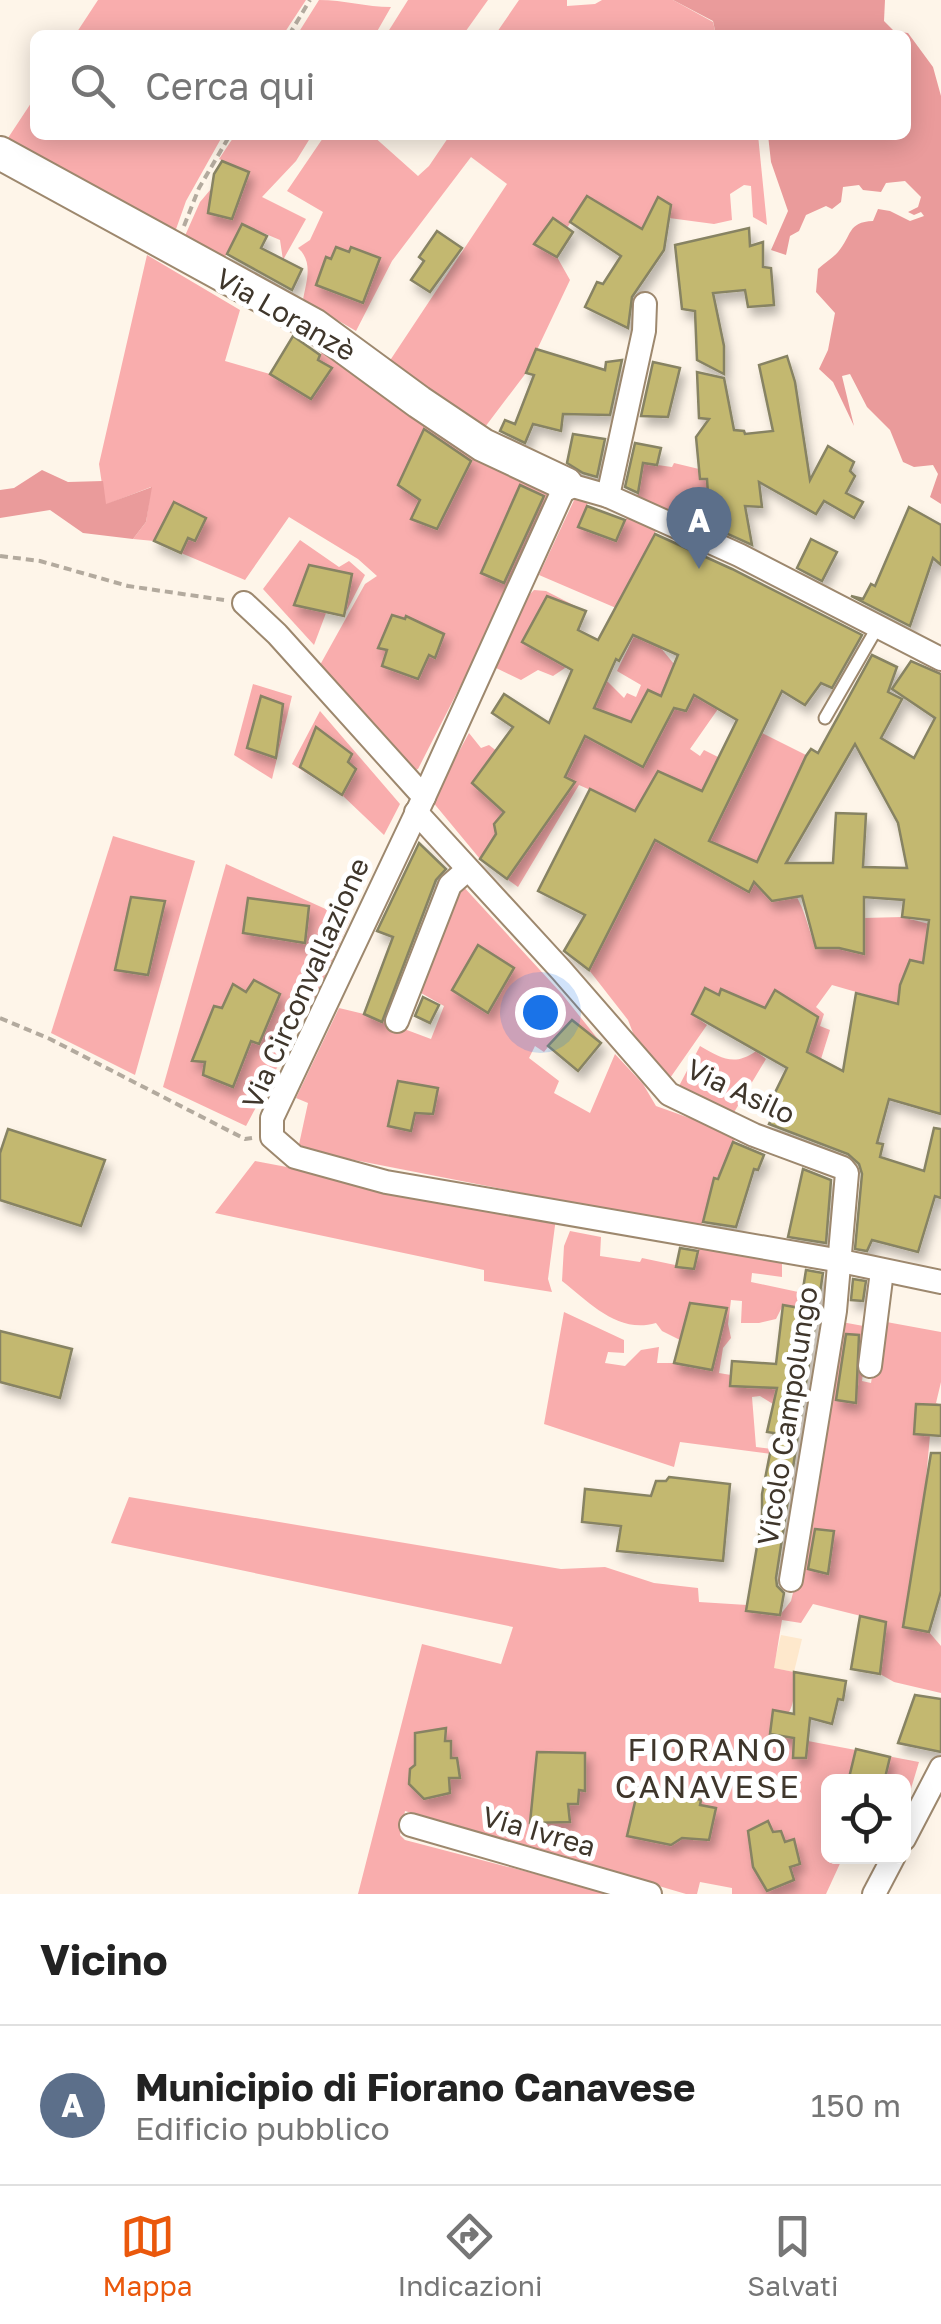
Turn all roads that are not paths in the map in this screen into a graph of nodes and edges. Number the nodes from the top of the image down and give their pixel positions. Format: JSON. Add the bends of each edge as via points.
{"nodes":[{"id":1,"x":0,"y":153,"type":"edge"},
{"id":2,"x":645,"y":304,"type":"dead end"},
{"id":3,"x":566,"y":484,"type":"junction"},
{"id":4,"x":608,"y":496,"type":"junction"},
{"id":5,"x":244,"y":603,"type":"road end"},
{"id":6,"x":877,"y":628,"type":"junction"},
{"id":7,"x":941,"y":659,"type":"edge"},
{"id":8,"x":825,"y":718,"type":"dead end"},
{"id":9,"x":420,"y":805,"type":"junction"},
{"id":10,"x":467,"y":870,"type":"junction"},
{"id":11,"x":397,"y":1021,"type":"dead end"},
{"id":12,"x":842,"y":1261,"type":"junction"},
{"id":13,"x":882,"y":1271,"type":"junction"},
{"id":14,"x":941,"y":1282,"type":"edge"},
{"id":15,"x":870,"y":1366,"type":"dead end"},
{"id":16,"x":791,"y":1580,"type":"dead end"},
{"id":17,"x":941,"y":1768,"type":"edge"},
{"id":18,"x":411,"y":1825,"type":"dead end"},
{"id":19,"x":911,"y":1826,"type":"edge"},
{"id":20,"x":890,"y":1864,"type":"edge"},
{"id":21,"x":650,"y":1894,"type":"edge"},
{"id":22,"x":874,"y":1894,"type":"edge"}],
"edges":[{"from":1,"to":3,"type":"street","name":"Via Loranzè","via":[[314,325],[483,445]]},
{"from":2,"to":4,"type":"street"},
{"from":3,"to":4,"type":"street"},
{"from":3,"to":9,"type":"street","name":"Via Circonvallazione"},
{"from":4,"to":6,"type":"street","via":[[794,581]]},
{"from":5,"to":9,"type":"street","name":"Via Asilo"},
{"from":6,"to":7,"type":"street"},
{"from":6,"to":8,"type":"lane"},
{"from":9,"to":10,"type":"street","name":"Via Asilo"},
{"from":9,"to":12,"type":"street","name":"Via Circonvallazione","via":[[272,1118],[272,1137],[296,1157],[386,1182]]},
{"from":10,"to":11,"type":"street","via":[[450,885]]},
{"from":10,"to":12,"type":"street","name":"Via Asilo","via":[[669,1094],[843,1168],[848,1180]]},
{"from":12,"to":13,"type":"street"},
{"from":12,"to":16,"type":"street","name":"Vicolo Campolungo"},
{"from":13,"to":14,"type":"street"},
{"from":13,"to":15,"type":"street"},
{"from":17,"to":19,"type":"street"},
{"from":18,"to":21,"type":"street","name":"Via Ivrea"},
{"from":20,"to":22,"type":"street"}]}
